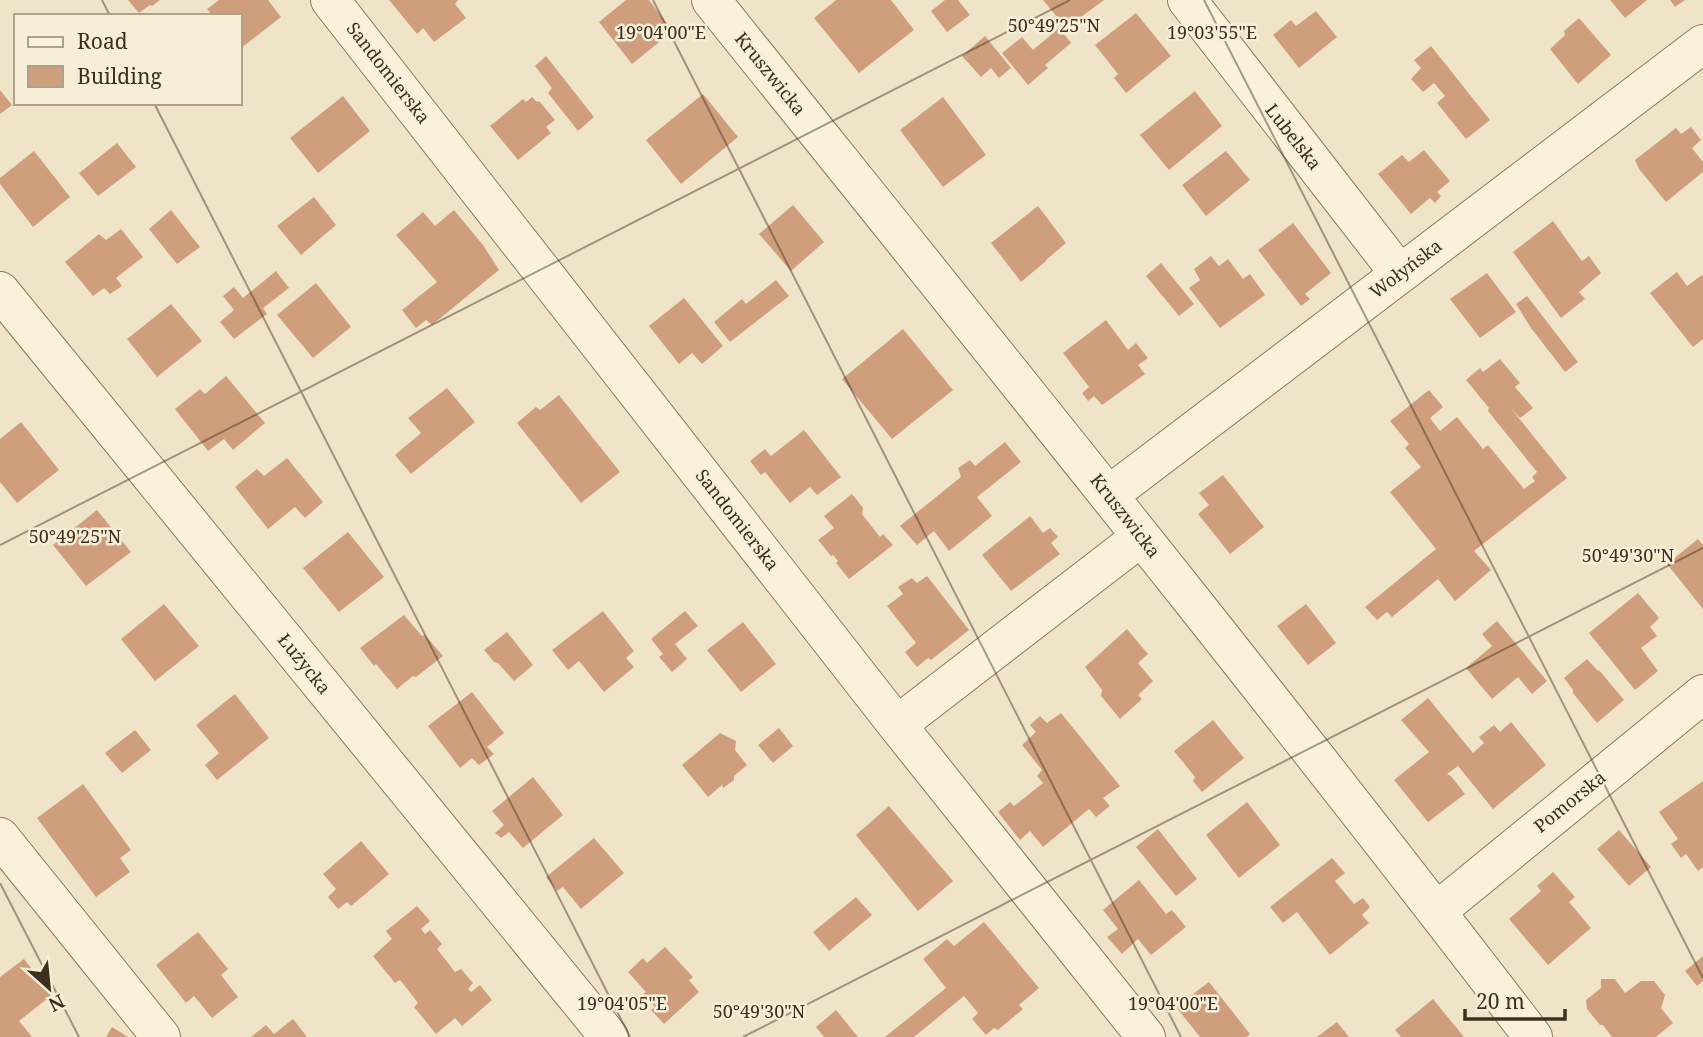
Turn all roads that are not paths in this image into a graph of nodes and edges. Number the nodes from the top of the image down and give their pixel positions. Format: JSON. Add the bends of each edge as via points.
{"nodes":[{"id":1,"x":330,"y":0,"type":"edge"},
{"id":2,"x":711,"y":0,"type":"edge"},
{"id":3,"x":1187,"y":0,"type":"edge"},
{"id":4,"x":1703,"y":44,"type":"edge"},
{"id":5,"x":1399,"y":274,"type":"junction"},
{"id":6,"x":0,"y":290,"type":"edge"},
{"id":7,"x":1109,"y":495,"type":"junction"},
{"id":8,"x":1141,"y":537,"type":"junction"},
{"id":9,"x":1703,"y":694,"type":"edge"},
{"id":10,"x":897,"y":724,"type":"junction"},
{"id":11,"x":0,"y":837,"type":"edge"},
{"id":12,"x":1437,"y":911,"type":"junction"},
{"id":13,"x":161,"y":1037,"type":"edge"},
{"id":14,"x":609,"y":1037,"type":"edge"},
{"id":15,"x":1146,"y":1037,"type":"edge"},
{"id":16,"x":1532,"y":1037,"type":"edge"}],
"edges":[{"from":1,"to":10,"type":"street","name":"Sandomierska"},
{"from":2,"to":7,"type":"street","name":"Kruszwicka"},
{"from":3,"to":5,"type":"street","name":"Lubelska"},
{"from":4,"to":5,"type":"street","name":"Wołyńska"},
{"from":5,"to":7,"type":"street","name":"Wołyńska"},
{"from":6,"to":14,"type":"street","name":"Łużycka"},
{"from":7,"to":8,"type":"street","name":"Kruszwicka"},
{"from":8,"to":10,"type":"street"},
{"from":8,"to":12,"type":"street","name":"Kruszwicka"},
{"from":9,"to":12,"type":"street","name":"Pomorska"},
{"from":10,"to":15,"type":"street","name":"Sandomierska"},
{"from":11,"to":13,"type":"street"},
{"from":12,"to":16,"type":"street","name":"Kruszwicka"}]}
